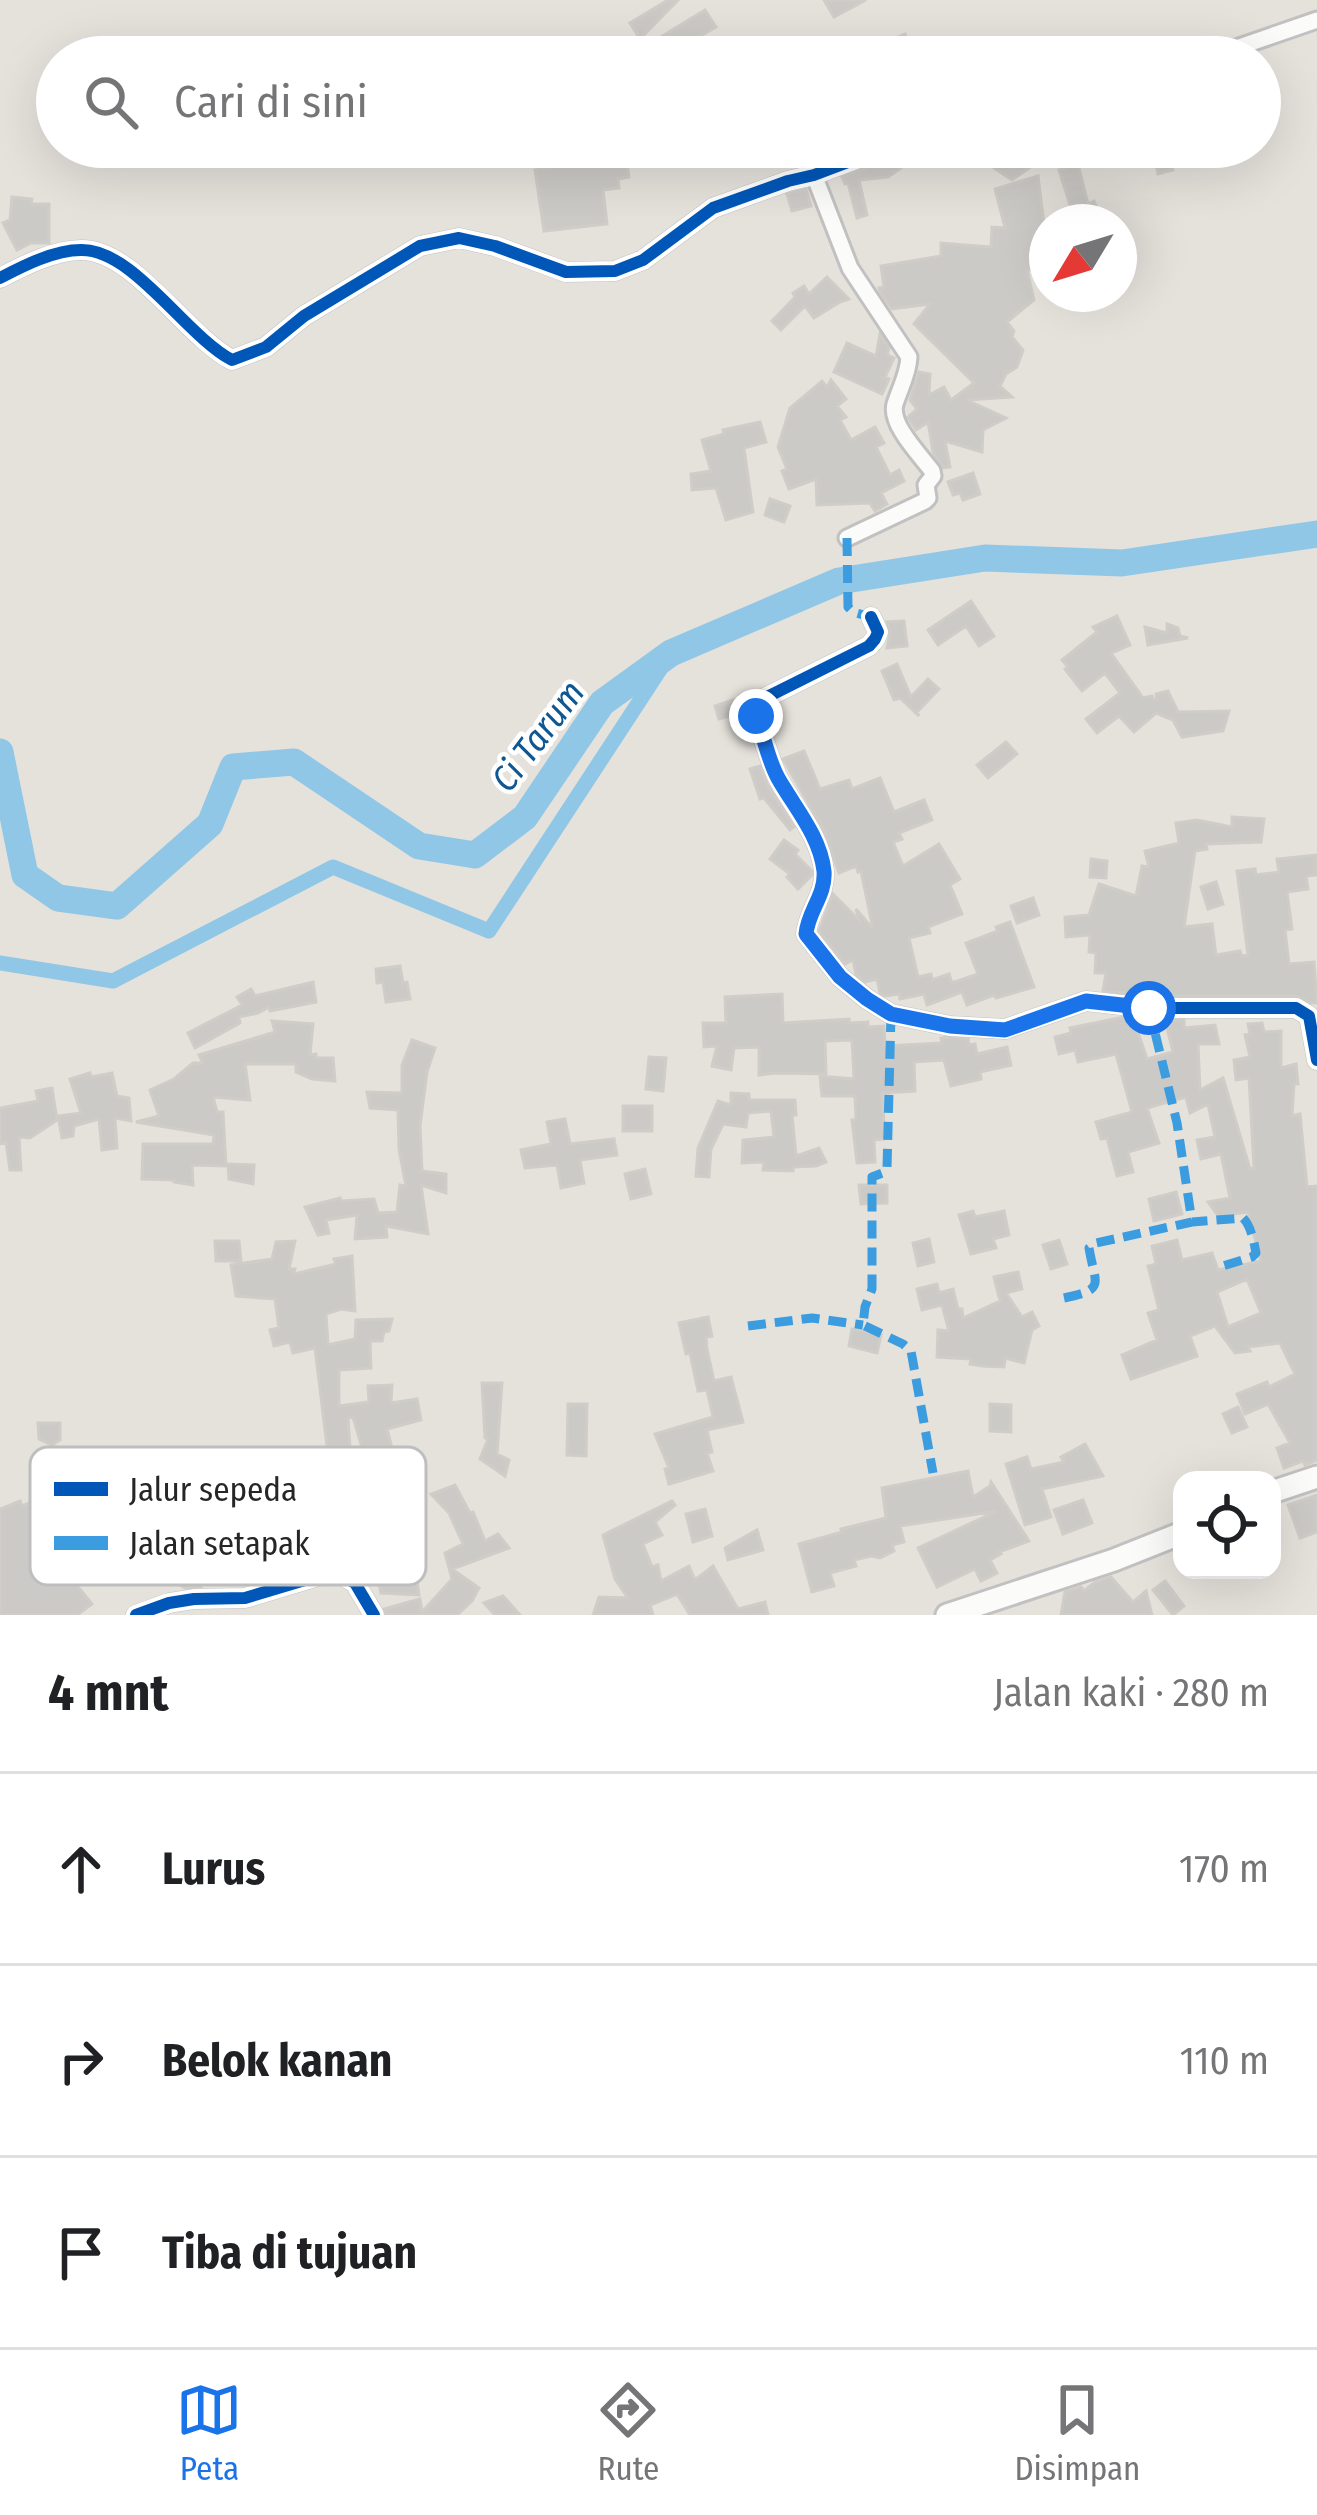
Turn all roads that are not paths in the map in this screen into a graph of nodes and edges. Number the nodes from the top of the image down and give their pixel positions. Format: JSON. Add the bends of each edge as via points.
{"nodes":[{"id":1,"x":1317,"y":20,"type":"edge"},
{"id":2,"x":1271,"y":36,"type":"edge"},
{"id":3,"x":832,"y":168,"type":"edge"},
{"id":4,"x":814,"y":175,"type":"junction"},
{"id":5,"x":0,"y":278,"type":"edge"},
{"id":6,"x":847,"y":538,"type":"dead end"},
{"id":7,"x":871,"y":617,"type":"dead end"},
{"id":8,"x":1317,"y":1060,"type":"edge"},
{"id":9,"x":1317,"y":1477,"type":"edge"},
{"id":10,"x":1281,"y":1489,"type":"edge"},
{"id":11,"x":1173,"y":1537,"type":"edge"},
{"id":12,"x":288,"y":1585,"type":"edge"},
{"id":13,"x":357,"y":1585,"type":"edge"},
{"id":14,"x":136,"y":1615,"type":"edge"},
{"id":15,"x":374,"y":1615,"type":"edge"},
{"id":16,"x":947,"y":1615,"type":"edge"}],
"edges":[{"from":1,"to":2,"type":"street"},
{"from":3,"to":4,"type":"street"},
{"from":4,"to":5,"type":"street","via":[[713,208],[615,271],[566,272],[459,238],[420,246],[266,347],[232,360],[105,254],[56,254]]},
{"from":4,"to":6,"type":"street","via":[[850,268],[909,357],[894,413],[932,471],[927,500]]},
{"from":7,"to":8,"type":"street","via":[[873,643],[754,708],[776,775],[824,869],[806,934],[840,977],[891,1014],[1005,1030],[1086,1001],[1296,1008],[1309,1016]]},
{"from":9,"to":10,"type":"main road"},
{"from":11,"to":16,"type":"main road"},
{"from":12,"to":14,"type":"street"},
{"from":13,"to":15,"type":"street"}]}
